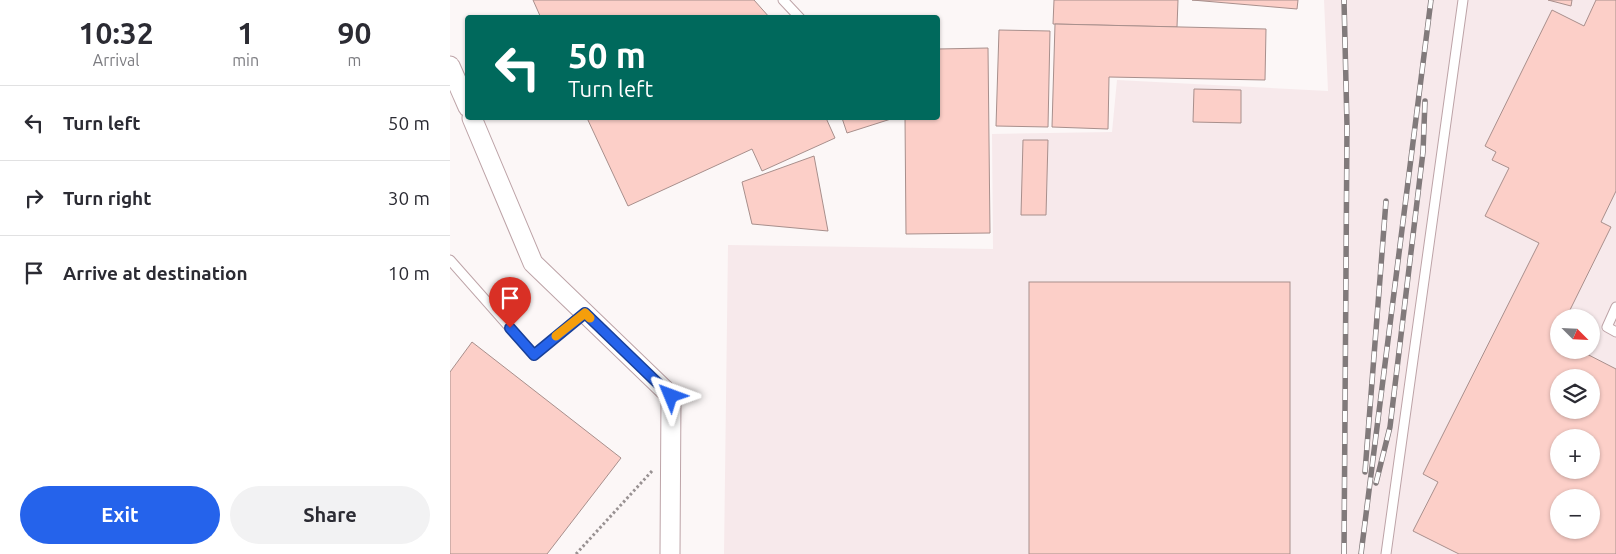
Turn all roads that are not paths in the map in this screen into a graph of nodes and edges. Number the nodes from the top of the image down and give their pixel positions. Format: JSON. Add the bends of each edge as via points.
{"nodes":[{"id":1,"x":783,"y":0,"type":"edge"},
{"id":2,"x":1463,"y":0,"type":"edge"},
{"id":3,"x":797,"y":15,"type":"edge"},
{"id":4,"x":450,"y":66,"type":"edge"},
{"id":5,"x":465,"y":100,"type":"edge"},
{"id":6,"x":473,"y":120,"type":"edge"},
{"id":7,"x":450,"y":260,"type":"edge"},
{"id":8,"x":1616,"y":307,"type":"edge"},
{"id":9,"x":585,"y":313,"type":"junction"},
{"id":10,"x":1616,"y":332,"type":"edge"},
{"id":11,"x":670,"y":554,"type":"edge"},
{"id":12,"x":1386,"y":554,"type":"edge"}],
"edges":[{"from":1,"to":3,"type":"lane"},
{"from":2,"to":12,"type":"lane"},
{"from":4,"to":5,"type":"street"},
{"from":6,"to":9,"type":"street","via":[[533,263]]},
{"from":7,"to":9,"type":"lane","via":[[534,355]]},
{"from":8,"to":10,"type":"lane","via":[[1607,327]]},
{"from":9,"to":11,"type":"street","via":[[671,396]]}]}
